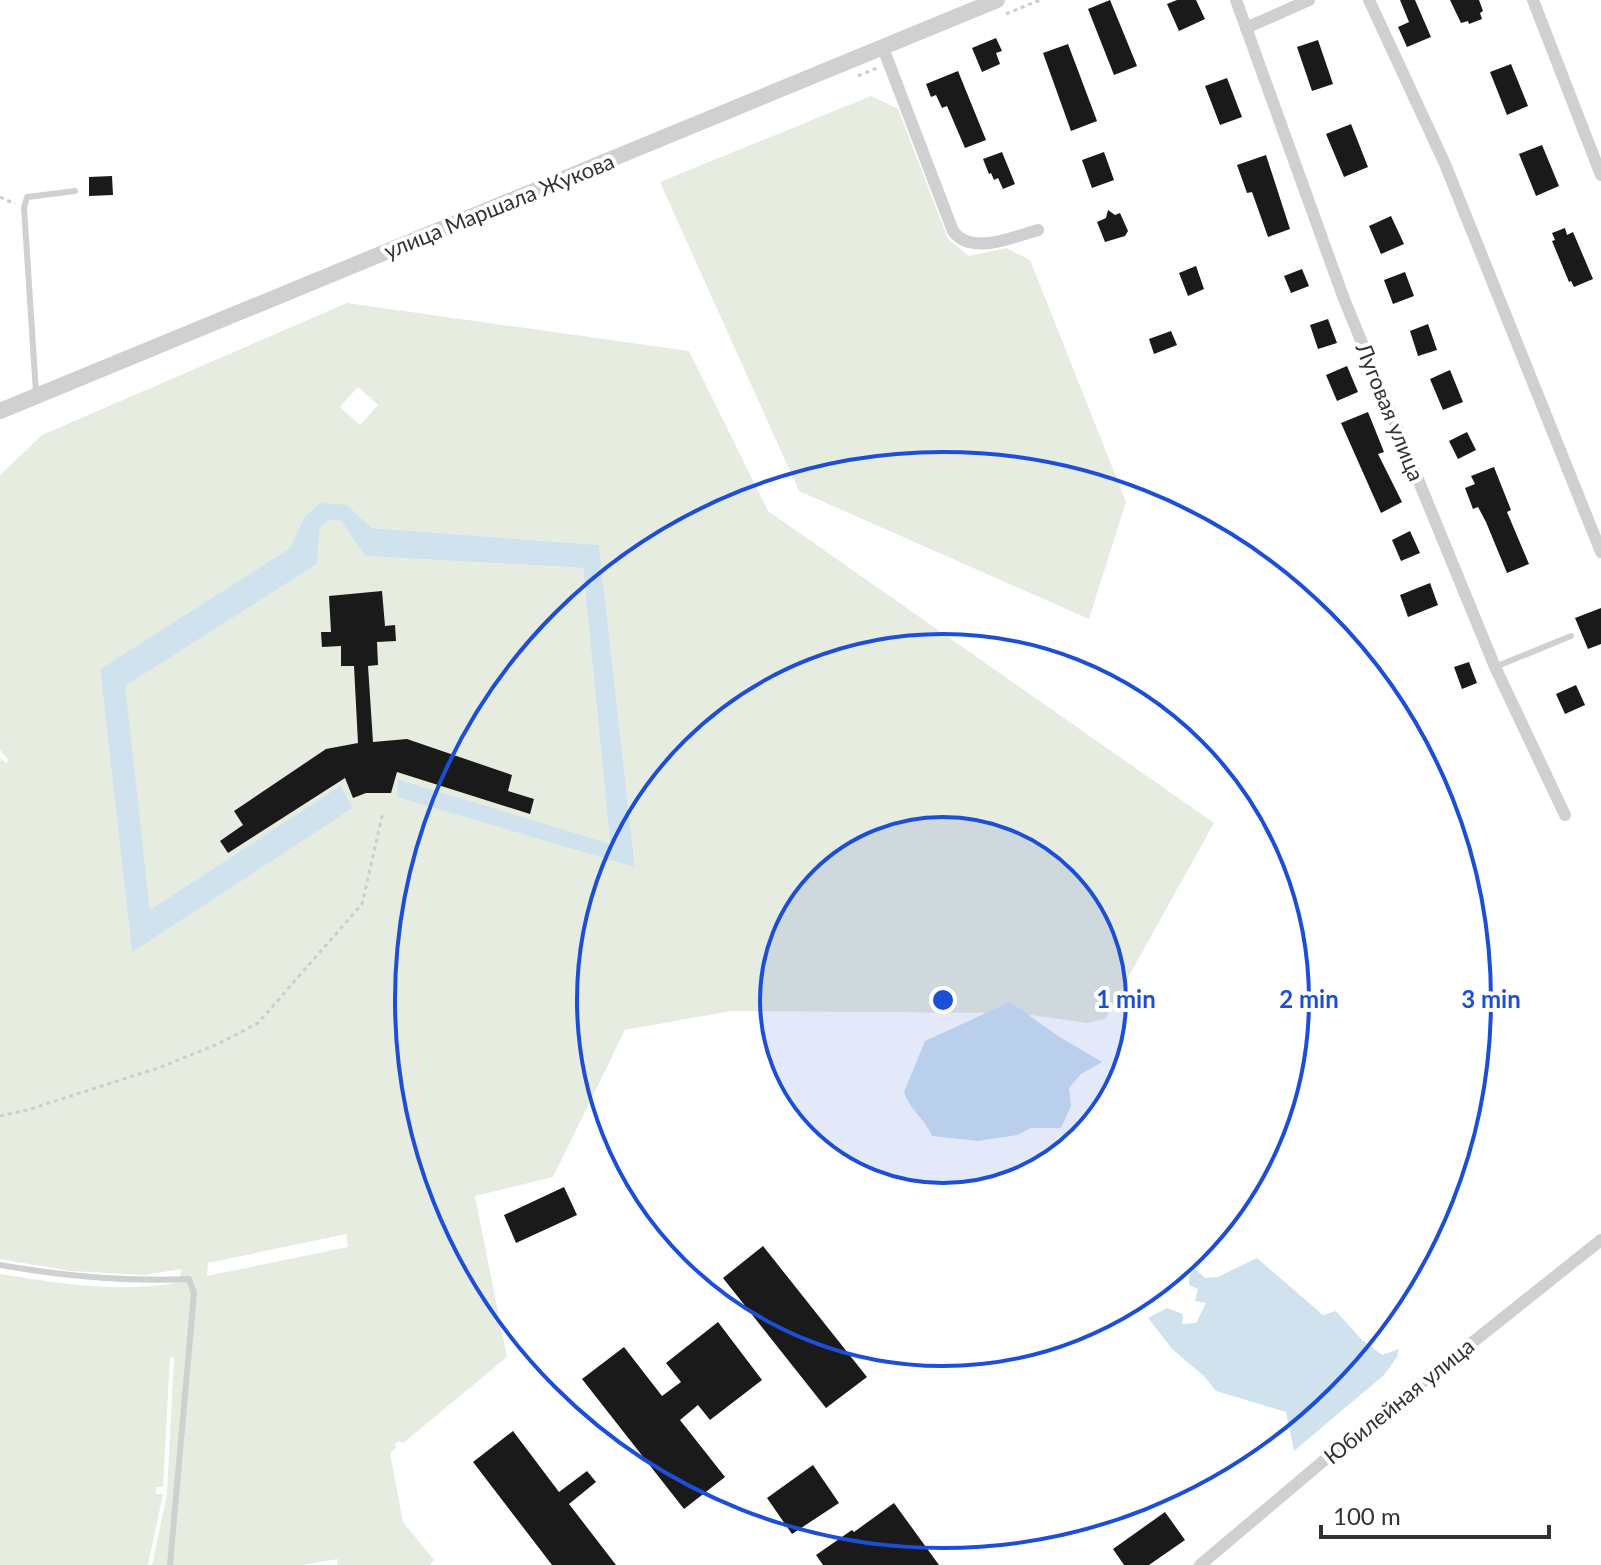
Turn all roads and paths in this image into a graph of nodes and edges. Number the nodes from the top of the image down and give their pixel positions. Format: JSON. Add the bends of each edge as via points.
{"nodes":[{"id":1,"x":997,"y":0,"type":"edge"},
{"id":2,"x":1236,"y":0,"type":"edge"},
{"id":3,"x":1309,"y":0,"type":"edge"},
{"id":4,"x":1369,"y":0,"type":"edge"},
{"id":5,"x":1533,"y":0,"type":"edge"},
{"id":6,"x":1246,"y":28,"type":"junction"},
{"id":7,"x":883,"y":48,"type":"junction"},
{"id":8,"x":1601,"y":175,"type":"edge"},
{"id":9,"x":75,"y":191,"type":"dead end"},
{"id":10,"x":0,"y":197,"type":"edge"},
{"id":11,"x":24,"y":208,"type":"junction"},
{"id":12,"x":1038,"y":230,"type":"dead end"},
{"id":13,"x":36,"y":396,"type":"junction"},
{"id":14,"x":0,"y":411,"type":"edge"},
{"id":15,"x":1601,"y":552,"type":"edge"},
{"id":16,"x":1571,"y":636,"type":"dead end"},
{"id":17,"x":1495,"y":667,"type":"junction"},
{"id":18,"x":383,"y":812,"type":"dead end"},
{"id":19,"x":1565,"y":815,"type":"dead end"},
{"id":20,"x":0,"y":1116,"type":"edge"},
{"id":21,"x":1601,"y":1240,"type":"edge"},
{"id":22,"x":0,"y":1265,"type":"edge"},
{"id":23,"x":170,"y":1565,"type":"edge"},
{"id":24,"x":1200,"y":1565,"type":"edge"}],
"edges":[{"from":1,"to":7,"type":"street","name":"улица Маршала Жукова"},
{"from":2,"to":6,"type":"street","name":"Луговая улица"},
{"from":3,"to":6,"type":"street"},
{"from":4,"to":15,"type":"street","via":[[1445,164]]},
{"from":5,"to":8,"type":"street"},
{"from":6,"to":17,"type":"street","name":"Луговая улица","via":[[1344,299]]},
{"from":7,"to":12,"type":"street","via":[[960,240],[1001,241]]},
{"from":7,"to":13,"type":"street","name":"улица Маршала Жукова"},
{"from":9,"to":11,"type":"lane","via":[[27,197]]},
{"from":10,"to":11,"type":"path"},
{"from":11,"to":13,"type":"lane"},
{"from":13,"to":14,"type":"street","name":"улица Маршала Жукова"},
{"from":16,"to":17,"type":"lane"},
{"from":17,"to":19,"type":"street","name":"Луговая улица"},
{"from":18,"to":20,"type":"path","via":[[362,904],[258,1023],[161,1067]]},
{"from":21,"to":24,"type":"street","name":"Юбилейная улица"},
{"from":22,"to":23,"type":"lane","via":[[66,1276],[189,1279],[194,1293]]}]}
